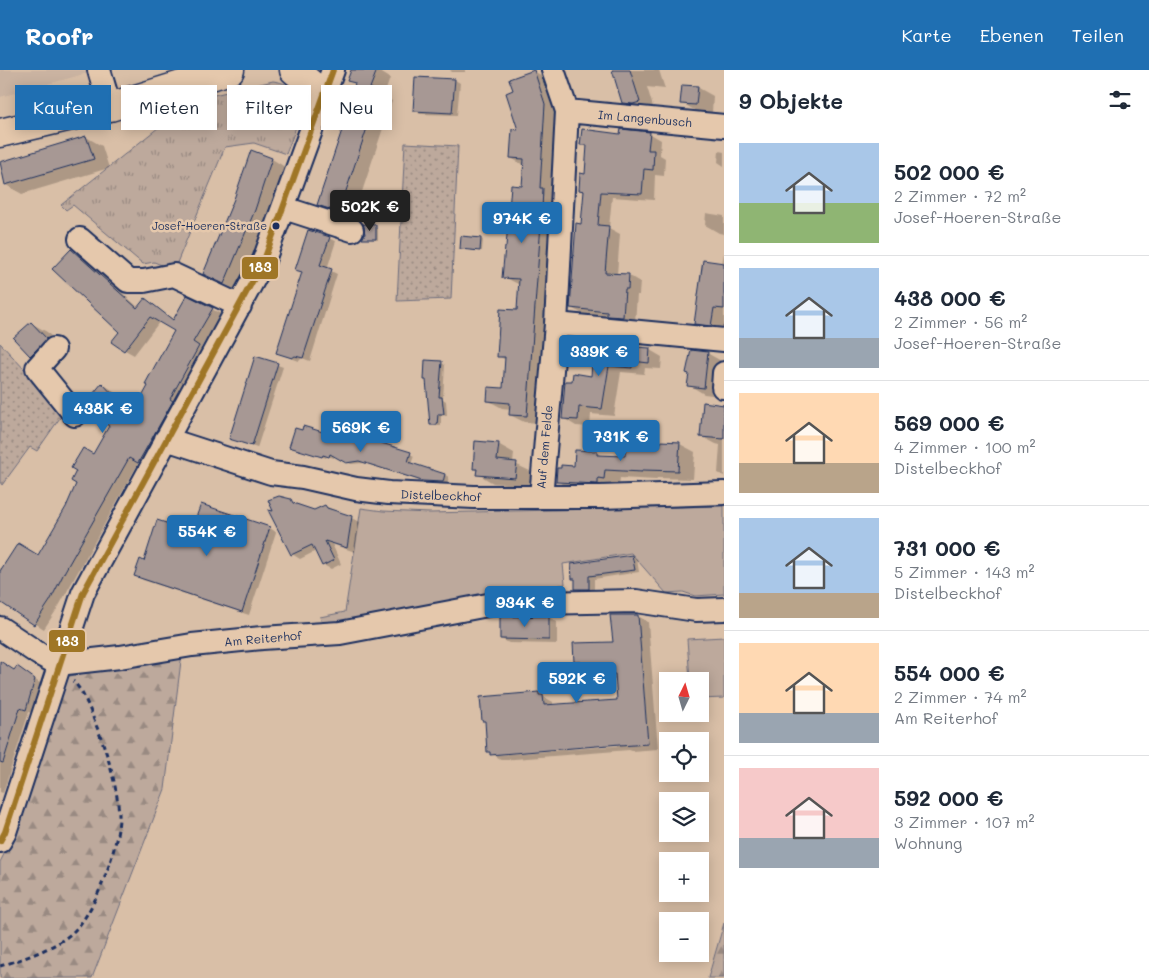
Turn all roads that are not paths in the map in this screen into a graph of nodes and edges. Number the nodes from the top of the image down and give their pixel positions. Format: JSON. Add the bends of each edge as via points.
{"nodes":[{"id":1,"x":100,"y":70,"type":"edge"},
{"id":2,"x":230,"y":70,"type":"edge"},
{"id":3,"x":294,"y":70,"type":"edge"},
{"id":4,"x":333,"y":70,"type":"edge"},
{"id":5,"x":553,"y":70,"type":"edge"},
{"id":6,"x":104,"y":85,"type":"edge"},
{"id":7,"x":328,"y":85,"type":"edge"},
{"id":8,"x":321,"y":103,"type":"joint"},
{"id":9,"x":111,"y":107,"type":"edge"},
{"id":10,"x":567,"y":111,"type":"junction"},
{"id":11,"x":724,"y":126,"type":"edge"},
{"id":12,"x":15,"y":129,"type":"edge"},
{"id":13,"x":0,"y":133,"type":"edge"},
{"id":14,"x":284,"y":208,"type":"junction"},
{"id":15,"x":352,"y":230,"type":"dead end"},
{"id":16,"x":80,"y":239,"type":"dead end"},
{"id":17,"x":240,"y":306,"type":"junction"},
{"id":18,"x":556,"y":324,"type":"junction"},
{"id":19,"x":724,"y":340,"type":"edge"},
{"id":20,"x":54,"y":349,"type":"dead end"},
{"id":21,"x":75,"y":415,"type":"dead end"},
{"id":22,"x":166,"y":439,"type":"junction"},
{"id":23,"x":724,"y":494,"type":"edge"},
{"id":24,"x":541,"y":497,"type":"junction"},
{"id":25,"x":724,"y":608,"type":"edge"},
{"id":26,"x":0,"y":628,"type":"edge"},
{"id":27,"x":58,"y":664,"type":"junction"},
{"id":28,"x":0,"y":841,"type":"edge"}],
"edges":[{"from":1,"to":6,"type":"street"},
{"from":2,"to":9,"type":"main road"},
{"from":3,"to":8,"type":"main road","via":[[312,85]]},
{"from":4,"to":7,"type":"street"},
{"from":5,"to":10,"type":"street","name":"Auf dem Felde"},
{"from":8,"to":14,"type":"street"},
{"from":10,"to":11,"type":"street","name":"Im Langenbusch"},
{"from":10,"to":18,"type":"street","name":"Auf dem Felde"},
{"from":12,"to":13,"type":"main road"},
{"from":14,"to":15,"type":"street"},
{"from":14,"to":17,"type":"street","via":[[264,260]]},
{"from":16,"to":17,"type":"street","via":[[128,281],[174,275]]},
{"from":17,"to":22,"type":"street"},
{"from":18,"to":19,"type":"street"},
{"from":18,"to":24,"type":"street","name":"Auf dem Felde"},
{"from":20,"to":21,"type":"street","via":[[37,368]]},
{"from":22,"to":24,"type":"street","name":"Distelbeckhof","via":[[271,473],[356,489],[422,496]]},
{"from":22,"to":27,"type":"street","via":[[83,593]]},
{"from":23,"to":24,"type":"street","name":"Distelbeckhof"},
{"from":25,"to":27,"type":"street","name":"Am Reiterhof","via":[[696,610],[636,601],[504,604],[467,608],[340,633],[192,645],[120,658]]},
{"from":26,"to":27,"type":"street"},
{"from":27,"to":28,"type":"street"}]}
